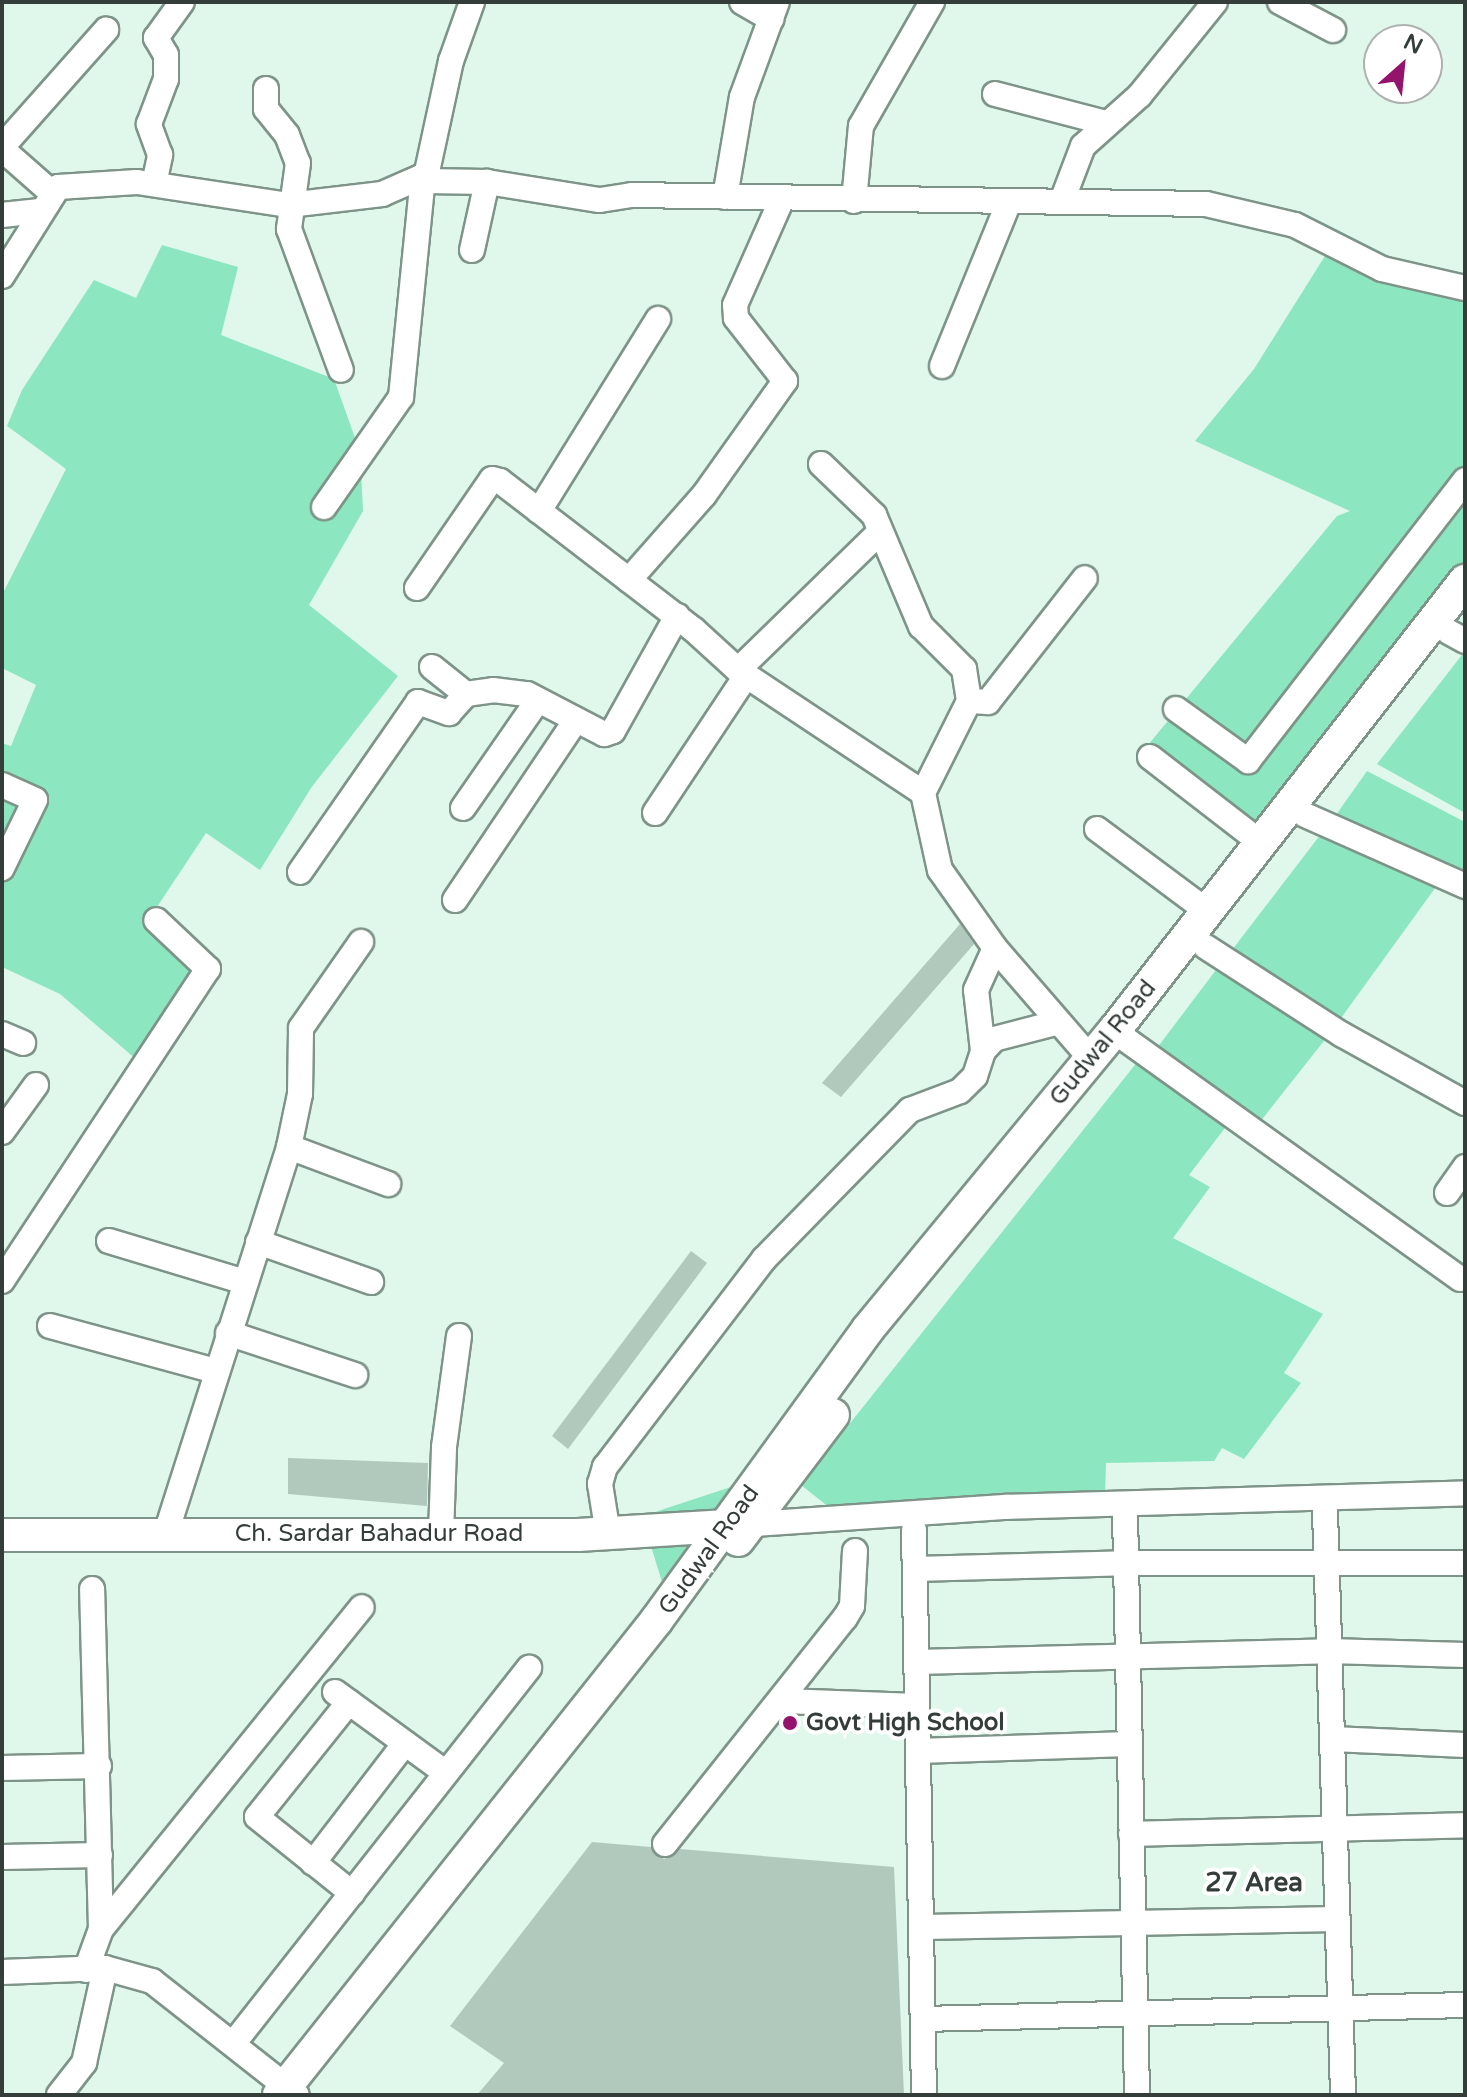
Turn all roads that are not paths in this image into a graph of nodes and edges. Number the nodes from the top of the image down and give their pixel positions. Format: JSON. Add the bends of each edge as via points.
{"nodes":[{"id":1,"x":182,"y":2,"type":"edge"},
{"id":2,"x":472,"y":2,"type":"edge"},
{"id":3,"x":742,"y":2,"type":"edge"},
{"id":4,"x":932,"y":2,"type":"edge"},
{"id":5,"x":1215,"y":2,"type":"edge"},
{"id":6,"x":1280,"y":2,"type":"edge"},
{"id":7,"x":774,"y":10,"type":"edge"},
{"id":8,"x":106,"y":30,"type":"dead end"},
{"id":9,"x":1333,"y":30,"type":"dead end"},
{"id":10,"x":266,"y":89,"type":"dead end"},
{"id":11,"x":995,"y":94,"type":"dead end"},
{"id":12,"x":1106,"y":123,"type":"junction"},
{"id":13,"x":2,"y":148,"type":"edge"},
{"id":14,"x":424,"y":178,"type":"junction"},
{"id":15,"x":487,"y":182,"type":"junction"},
{"id":16,"x":154,"y":184,"type":"junction"},
{"id":17,"x":725,"y":197,"type":"junction"},
{"id":18,"x":782,"y":199,"type":"junction"},
{"id":19,"x":854,"y":201,"type":"junction"},
{"id":20,"x":1062,"y":201,"type":"junction"},
{"id":21,"x":45,"y":202,"type":"junction"},
{"id":22,"x":1008,"y":204,"type":"junction"},
{"id":23,"x":289,"y":205,"type":"junction"},
{"id":24,"x":2,"y":215,"type":"edge"},
{"id":25,"x":472,"y":250,"type":"dead end"},
{"id":26,"x":2,"y":276,"type":"edge"},
{"id":27,"x":1465,"y":288,"type":"edge"},
{"id":28,"x":658,"y":319,"type":"dead end"},
{"id":29,"x":942,"y":366,"type":"dead end"},
{"id":30,"x":341,"y":370,"type":"dead end"},
{"id":31,"x":821,"y":464,"type":"dead end"},
{"id":32,"x":1465,"y":480,"type":"edge"},
{"id":33,"x":324,"y":507,"type":"dead end"},
{"id":34,"x":539,"y":511,"type":"junction"},
{"id":35,"x":880,"y":532,"type":"junction"},
{"id":36,"x":1085,"y":578,"type":"dead end"},
{"id":37,"x":629,"y":580,"type":"junction"},
{"id":38,"x":1465,"y":581,"type":"edge"},
{"id":39,"x":417,"y":588,"type":"dead end"},
{"id":40,"x":677,"y":616,"type":"junction"},
{"id":41,"x":1460,"y":628,"type":"edge"},
{"id":42,"x":432,"y":667,"type":"dead end"},
{"id":43,"x":742,"y":673,"type":"junction"},
{"id":44,"x":466,"y":694,"type":"junction"},
{"id":45,"x":538,"y":700,"type":"junction"},
{"id":46,"x":969,"y":701,"type":"junction"},
{"id":47,"x":1176,"y":709,"type":"dead end"},
{"id":48,"x":576,"y":720,"type":"junction"},
{"id":49,"x":1150,"y":757,"type":"dead end"},
{"id":50,"x":2,"y":785,"type":"edge"},
{"id":51,"x":923,"y":793,"type":"junction"},
{"id":52,"x":463,"y":808,"type":"dead end"},
{"id":53,"x":655,"y":813,"type":"dead end"},
{"id":54,"x":1305,"y":815,"type":"junction"},
{"id":55,"x":1097,"y":829,"type":"dead end"},
{"id":56,"x":1260,"y":842,"type":"junction"},
{"id":57,"x":2,"y":868,"type":"edge"},
{"id":58,"x":300,"y":872,"type":"dead end"},
{"id":59,"x":1465,"y":886,"type":"edge"},
{"id":60,"x":455,"y":900,"type":"dead end"},
{"id":61,"x":1207,"y":911,"type":"junction"},
{"id":62,"x":156,"y":920,"type":"dead end"},
{"id":63,"x":361,"y":942,"type":"dead end"},
{"id":64,"x":1206,"y":947,"type":"junction"},
{"id":65,"x":995,"y":948,"type":"junction"},
{"id":66,"x":1056,"y":1023,"type":"junction"},
{"id":67,"x":1122,"y":1036,"type":"junction"},
{"id":68,"x":983,"y":1051,"type":"junction"},
{"id":69,"x":1091,"y":1059,"type":"junction"},
{"id":70,"x":36,"y":1085,"type":"dead end"},
{"id":71,"x":1465,"y":1103,"type":"edge"},
{"id":72,"x":2,"y":1132,"type":"edge"},
{"id":73,"x":289,"y":1147,"type":"junction"},
{"id":74,"x":1465,"y":1167,"type":"edge"},
{"id":75,"x":388,"y":1184,"type":"dead end"},
{"id":76,"x":1447,"y":1193,"type":"dead end"},
{"id":77,"x":109,"y":1241,"type":"dead end"},
{"id":78,"x":258,"y":1242,"type":"junction"},
{"id":79,"x":1460,"y":1279,"type":"dead end"},
{"id":80,"x":2,"y":1281,"type":"edge"},
{"id":81,"x":245,"y":1282,"type":"junction"},
{"id":82,"x":371,"y":1282,"type":"dead end"},
{"id":83,"x":50,"y":1326,"type":"dead end"},
{"id":84,"x":228,"y":1333,"type":"junction"},
{"id":85,"x":459,"y":1336,"type":"dead end"},
{"id":86,"x":216,"y":1371,"type":"junction"},
{"id":87,"x":355,"y":1375,"type":"dead end"},
{"id":88,"x":1465,"y":1493,"type":"edge"},
{"id":89,"x":1325,"y":1511,"type":"dead end"},
{"id":90,"x":1125,"y":1512,"type":"dead end"},
{"id":91,"x":740,"y":1526,"type":"junction"},
{"id":92,"x":914,"y":1530,"type":"dead end"},
{"id":93,"x":166,"y":1533,"type":"junction"},
{"id":94,"x":441,"y":1534,"type":"junction"},
{"id":95,"x":608,"y":1534,"type":"junction"},
{"id":96,"x":2,"y":1535,"type":"edge"},
{"id":97,"x":855,"y":1551,"type":"dead end"},
{"id":98,"x":1326,"y":1561,"type":"junction"},
{"id":99,"x":1124,"y":1563,"type":"junction"},
{"id":100,"x":1465,"y":1563,"type":"edge"},
{"id":101,"x":915,"y":1569,"type":"junction"},
{"id":102,"x":92,"y":1589,"type":"dead end"},
{"id":103,"x":362,"y":1607,"type":"dead end"},
{"id":104,"x":1329,"y":1651,"type":"junction"},
{"id":105,"x":1465,"y":1655,"type":"edge"},
{"id":106,"x":1126,"y":1658,"type":"junction"},
{"id":107,"x":917,"y":1662,"type":"junction"},
{"id":108,"x":529,"y":1668,"type":"dead end"},
{"id":109,"x":782,"y":1701,"type":"junction"},
{"id":110,"x":917,"y":1706,"type":"junction"},
{"id":111,"x":1332,"y":1739,"type":"junction"},
{"id":112,"x":405,"y":1743,"type":"junction"},
{"id":113,"x":1128,"y":1744,"type":"junction"},
{"id":114,"x":1465,"y":1745,"type":"edge"},
{"id":115,"x":918,"y":1751,"type":"junction"},
{"id":116,"x":99,"y":1766,"type":"junction"},
{"id":117,"x":2,"y":1768,"type":"edge"},
{"id":118,"x":446,"y":1773,"type":"junction"},
{"id":119,"x":1465,"y":1825,"type":"edge"},
{"id":120,"x":1335,"y":1830,"type":"junction"},
{"id":121,"x":1131,"y":1834,"type":"junction"},
{"id":122,"x":665,"y":1844,"type":"dead end"},
{"id":123,"x":100,"y":1855,"type":"junction"},
{"id":124,"x":2,"y":1857,"type":"edge"},
{"id":125,"x":313,"y":1863,"type":"junction"},
{"id":126,"x":352,"y":1893,"type":"junction"},
{"id":127,"x":1337,"y":1919,"type":"junction"},
{"id":128,"x":1133,"y":1923,"type":"junction"},
{"id":129,"x":923,"y":1927,"type":"junction"},
{"id":130,"x":101,"y":1929,"type":"junction"},
{"id":131,"x":96,"y":1969,"type":"junction"},
{"id":132,"x":2,"y":1972,"type":"edge"},
{"id":133,"x":1465,"y":2005,"type":"edge"},
{"id":134,"x":1340,"y":2007,"type":"junction"},
{"id":135,"x":1135,"y":2012,"type":"junction"},
{"id":136,"x":923,"y":2019,"type":"junction"},
{"id":137,"x":233,"y":2044,"type":"junction"},
{"id":138,"x":287,"y":2092,"type":"edge"},
{"id":139,"x":59,"y":2095,"type":"edge"},
{"id":140,"x":924,"y":2095,"type":"edge"},
{"id":141,"x":1137,"y":2095,"type":"edge"},
{"id":142,"x":1343,"y":2095,"type":"edge"}],
"edges":[{"from":1,"to":16,"type":"street","via":[[156,38],[166,55],[166,79],[149,124],[160,155]]},
{"from":2,"to":14,"type":"street","via":[[451,61]]},
{"from":3,"to":7,"type":"street"},
{"from":4,"to":19,"type":"street","via":[[893,62],[861,126]]},
{"from":5,"to":12,"type":"street","via":[[1140,95]]},
{"from":6,"to":9,"type":"street"},
{"from":7,"to":17,"type":"street","via":[[742,97]]},
{"from":8,"to":13,"type":"street"},
{"from":10,"to":23,"type":"street","via":[[266,109],[287,135],[298,163]]},
{"from":11,"to":12,"type":"street"},
{"from":12,"to":20,"type":"street","via":[[1083,146]]},
{"from":13,"to":21,"type":"street"},
{"from":14,"to":15,"type":"street"},
{"from":14,"to":23,"type":"street","via":[[382,194]]},
{"from":14,"to":33,"type":"street","via":[[401,397]]},
{"from":15,"to":17,"type":"street","via":[[600,200]]},
{"from":15,"to":25,"type":"street"},
{"from":16,"to":21,"type":"street","via":[[99,182]]},
{"from":16,"to":23,"type":"street"},
{"from":17,"to":18,"type":"street"},
{"from":18,"to":19,"type":"street"},
{"from":18,"to":37,"type":"street","via":[[735,305],[736,318],[785,381],[704,495]]},
{"from":19,"to":22,"type":"street"},
{"from":20,"to":22,"type":"street"},
{"from":20,"to":27,"type":"street","via":[[1143,200],[1251,212],[1295,225],[1382,269]]},
{"from":21,"to":24,"type":"street"},
{"from":21,"to":26,"type":"street"},
{"from":22,"to":29,"type":"street"},
{"from":23,"to":30,"type":"street","via":[[289,229]]},
{"from":28,"to":34,"type":"street"},
{"from":31,"to":35,"type":"street","via":[[863,501]]},
{"from":32,"to":47,"type":"street","via":[[1248,761]]},
{"from":34,"to":37,"type":"street"},
{"from":34,"to":39,"type":"street","via":[[492,479]]},
{"from":35,"to":43,"type":"street"},
{"from":35,"to":46,"type":"street","via":[[921,626],[964,669]]},
{"from":36,"to":46,"type":"street","via":[[988,702]]},
{"from":37,"to":40,"type":"street"},
{"from":38,"to":56,"type":"main road","name":"Gudwal Road"},
{"from":40,"to":43,"type":"street"},
{"from":40,"to":48,"type":"street","via":[[613,731],[604,734]]},
{"from":41,"to":54,"type":"main road","name":"Gudwal Road"},
{"from":42,"to":44,"type":"street"},
{"from":43,"to":51,"type":"street"},
{"from":43,"to":53,"type":"street"},
{"from":44,"to":45,"type":"street","via":[[509,690]]},
{"from":44,"to":58,"type":"street","via":[[449,713],[418,702]]},
{"from":45,"to":48,"type":"street"},
{"from":45,"to":52,"type":"street"},
{"from":46,"to":51,"type":"street"},
{"from":48,"to":60,"type":"street"},
{"from":49,"to":56,"type":"street"},
{"from":50,"to":57,"type":"street","via":[[35,800]]},
{"from":51,"to":65,"type":"street","via":[[940,870]]},
{"from":54,"to":59,"type":"street"},
{"from":54,"to":64,"type":"main road","name":"Gudwal Road"},
{"from":55,"to":61,"type":"street"},
{"from":56,"to":61,"type":"main road","name":"Gudwal Road"},
{"from":61,"to":67,"type":"main road","name":"Gudwal Road"},
{"from":62,"to":80,"type":"street","via":[[208,969]]},
{"from":63,"to":73,"type":"street","via":[[301,1028],[300,1094]]},
{"from":64,"to":67,"type":"main road","name":"Gudwal Road"},
{"from":64,"to":71,"type":"street","via":[[1341,1034]]},
{"from":65,"to":66,"type":"street"},
{"from":65,"to":68,"type":"street","via":[[976,990]]},
{"from":66,"to":68,"type":"street","via":[[994,1039]]},
{"from":66,"to":69,"type":"street"},
{"from":67,"to":69,"type":"main road","name":"Gudwal Road"},
{"from":67,"to":79,"type":"street"},
{"from":67,"to":91,"type":"main road","name":"Gudwal Road"},
{"from":68,"to":95,"type":"street","via":[[975,1076],[960,1091],[910,1110],[764,1259],[634,1424],[605,1467],[600,1484]]},
{"from":69,"to":91,"type":"main road","name":"Gudwal Road","via":[[868,1329]]},
{"from":70,"to":72,"type":"street"},
{"from":73,"to":75,"type":"street"},
{"from":73,"to":78,"type":"street"},
{"from":74,"to":76,"type":"street"},
{"from":77,"to":81,"type":"street"},
{"from":78,"to":81,"type":"street"},
{"from":78,"to":82,"type":"street"},
{"from":81,"to":84,"type":"street"},
{"from":83,"to":86,"type":"street"},
{"from":84,"to":86,"type":"street"},
{"from":84,"to":87,"type":"street"},
{"from":85,"to":94,"type":"street","via":[[444,1447]]},
{"from":86,"to":93,"type":"street"},
{"from":88,"to":91,"type":"street","via":[[1006,1507]]},
{"from":89,"to":98,"type":"street"},
{"from":90,"to":99,"type":"street"},
{"from":91,"to":95,"type":"main road","name":"Ch. Sardar Bahadur Road"},
{"from":91,"to":138,"type":"main road","name":"Gudwal Road","via":[[656,1621]]},
{"from":92,"to":101,"type":"street"},
{"from":93,"to":94,"type":"main road","name":"Ch. Sardar Bahadur Road"},
{"from":93,"to":96,"type":"main road","name":"Ch. Sardar Bahadur Road"},
{"from":94,"to":95,"type":"main road","name":"Ch. Sardar Bahadur Road"},
{"from":97,"to":109,"type":"street","via":[[852,1606]]},
{"from":98,"to":99,"type":"street"},
{"from":98,"to":100,"type":"street"},
{"from":98,"to":104,"type":"street"},
{"from":99,"to":101,"type":"street"},
{"from":99,"to":106,"type":"street"},
{"from":101,"to":107,"type":"street"},
{"from":102,"to":116,"type":"street"},
{"from":103,"to":130,"type":"street"},
{"from":104,"to":105,"type":"street"},
{"from":104,"to":106,"type":"street"},
{"from":104,"to":111,"type":"street"},
{"from":106,"to":107,"type":"street"},
{"from":106,"to":113,"type":"street"},
{"from":107,"to":110,"type":"street"},
{"from":108,"to":118,"type":"street"},
{"from":109,"to":110,"type":"street"},
{"from":109,"to":122,"type":"street"},
{"from":110,"to":115,"type":"street"},
{"from":111,"to":114,"type":"street"},
{"from":111,"to":120,"type":"street"},
{"from":112,"to":118,"type":"street"},
{"from":112,"to":125,"type":"street"},
{"from":112,"to":125,"type":"street","via":[[342,1697],[257,1817]]},
{"from":113,"to":115,"type":"street"},
{"from":113,"to":121,"type":"street"},
{"from":115,"to":129,"type":"street"},
{"from":116,"to":117,"type":"street"},
{"from":116,"to":123,"type":"street"},
{"from":118,"to":126,"type":"street"},
{"from":119,"to":120,"type":"street"},
{"from":120,"to":121,"type":"street"},
{"from":120,"to":127,"type":"street"},
{"from":121,"to":128,"type":"street"},
{"from":123,"to":124,"type":"street"},
{"from":123,"to":130,"type":"street"},
{"from":125,"to":126,"type":"street"},
{"from":126,"to":137,"type":"street"},
{"from":127,"to":128,"type":"street"},
{"from":127,"to":134,"type":"street"},
{"from":128,"to":129,"type":"street"},
{"from":128,"to":135,"type":"street"},
{"from":129,"to":136,"type":"street"},
{"from":130,"to":131,"type":"street"},
{"from":131,"to":132,"type":"street"},
{"from":131,"to":137,"type":"street","via":[[152,1981]]},
{"from":131,"to":139,"type":"street","via":[[84,2063]]},
{"from":133,"to":134,"type":"street"},
{"from":134,"to":135,"type":"street"},
{"from":134,"to":142,"type":"street"},
{"from":135,"to":136,"type":"street"},
{"from":135,"to":141,"type":"street"},
{"from":136,"to":140,"type":"street"},
{"from":137,"to":138,"type":"street"}]}
